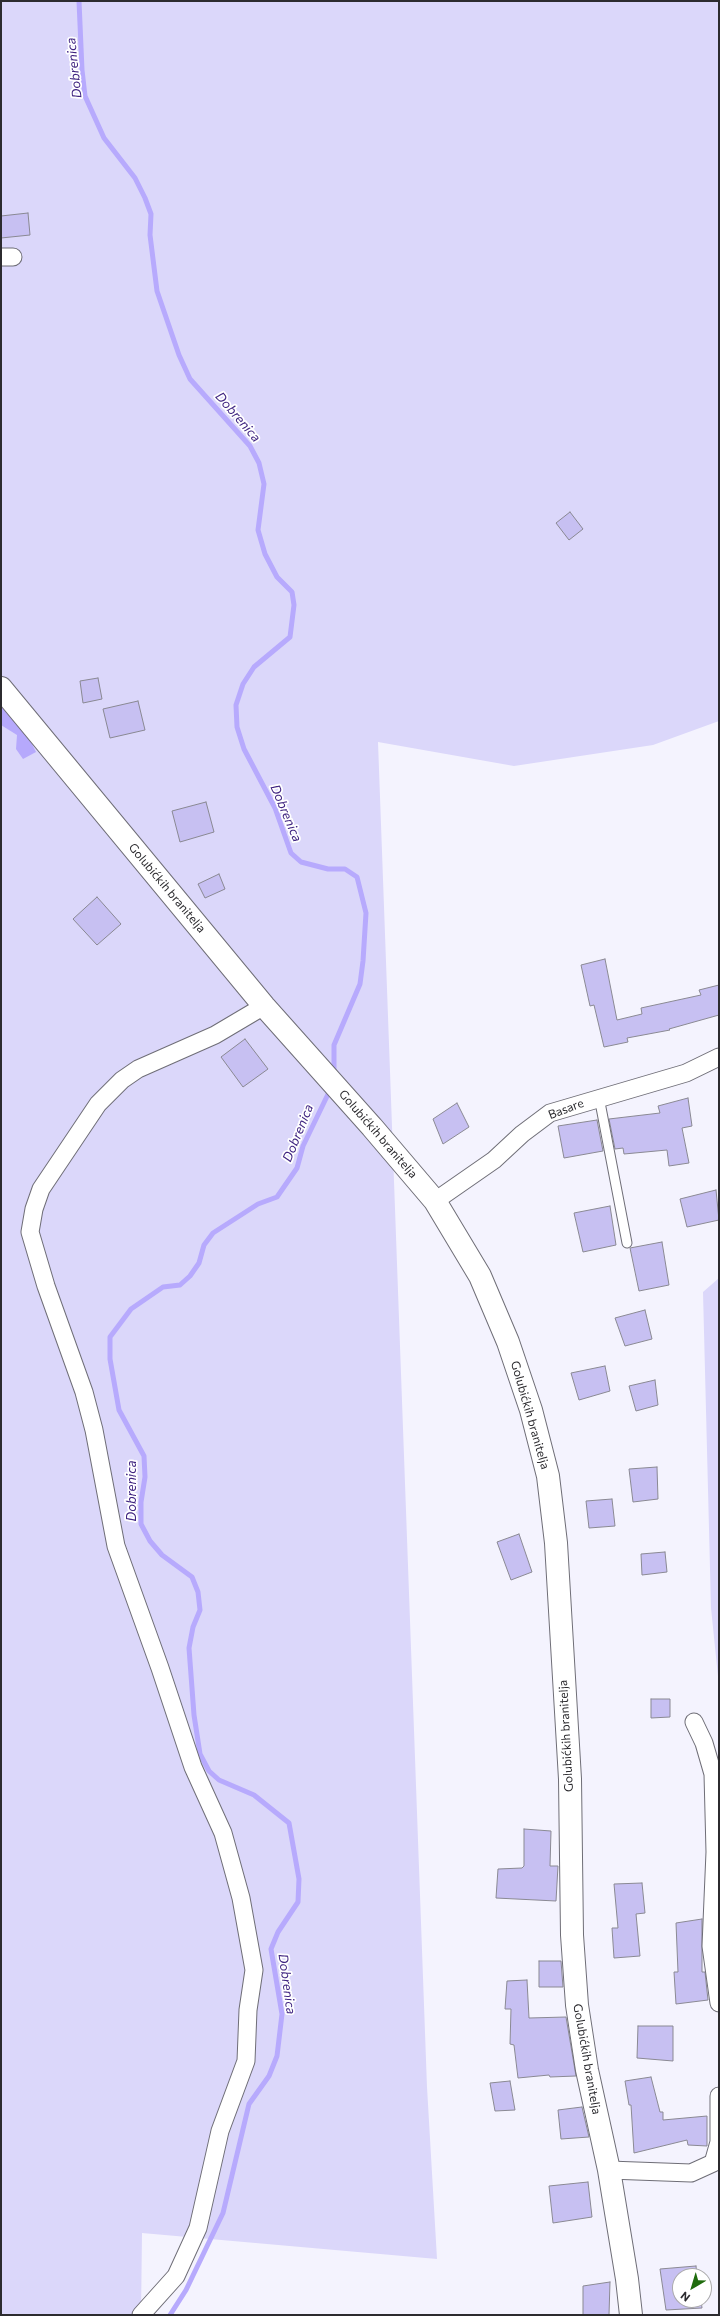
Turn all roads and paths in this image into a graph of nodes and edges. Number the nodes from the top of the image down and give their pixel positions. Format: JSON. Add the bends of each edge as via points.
{"nodes":[{"id":1,"x":1,"y":688,"type":"edge"},
{"id":2,"x":264,"y":1006,"type":"junction"},
{"id":3,"x":719,"y":1057,"type":"edge"},
{"id":4,"x":599,"y":1097,"type":"junction"},
{"id":5,"x":435,"y":1201,"type":"junction"},
{"id":6,"x":627,"y":1243,"type":"dead end"},
{"id":7,"x":694,"y":1722,"type":"dead end"},
{"id":8,"x":719,"y":2003,"type":"edge"},
{"id":9,"x":719,"y":2096,"type":"edge"},
{"id":10,"x":609,"y":2170,"type":"junction"},
{"id":11,"x":141,"y":2315,"type":"edge"},
{"id":12,"x":631,"y":2315,"type":"edge"}],
"edges":[{"from":1,"to":2,"type":"street","name":"Golubićkih branitelja"},
{"from":2,"to":5,"type":"street","name":"Golubićkih branitelja"},
{"from":2,"to":11,"type":"street","via":[[215,1035],[138,1069],[122,1080],[98,1104],[41,1189],[30,1232],[46,1286],[84,1392],[94,1430],[116,1546],[193,1767],[224,1833],[241,1898],[254,1970],[248,2010],[246,2061],[220,2131],[198,2228],[176,2276]]},
{"from":3,"to":4,"type":"street","name":"Basare","via":[[686,1073]]},
{"from":4,"to":5,"type":"street","name":"Basare","via":[[550,1112],[494,1160]]},
{"from":4,"to":6,"type":"lane"},
{"from":5,"to":10,"type":"street","name":"Golubićkih branitelja","via":[[480,1276],[508,1342],[531,1410],[548,1476],[556,1543],[570,1779],[572,1934],[577,2004],[587,2070]]},
{"from":7,"to":8,"type":"street","via":[[704,1743],[713,1774],[715,1852],[711,1946]]},
{"from":9,"to":10,"type":"street","via":[[719,2142],[713,2163],[691,2173]]},
{"from":10,"to":12,"type":"street","name":"Golubićkih branitelja"}]}
